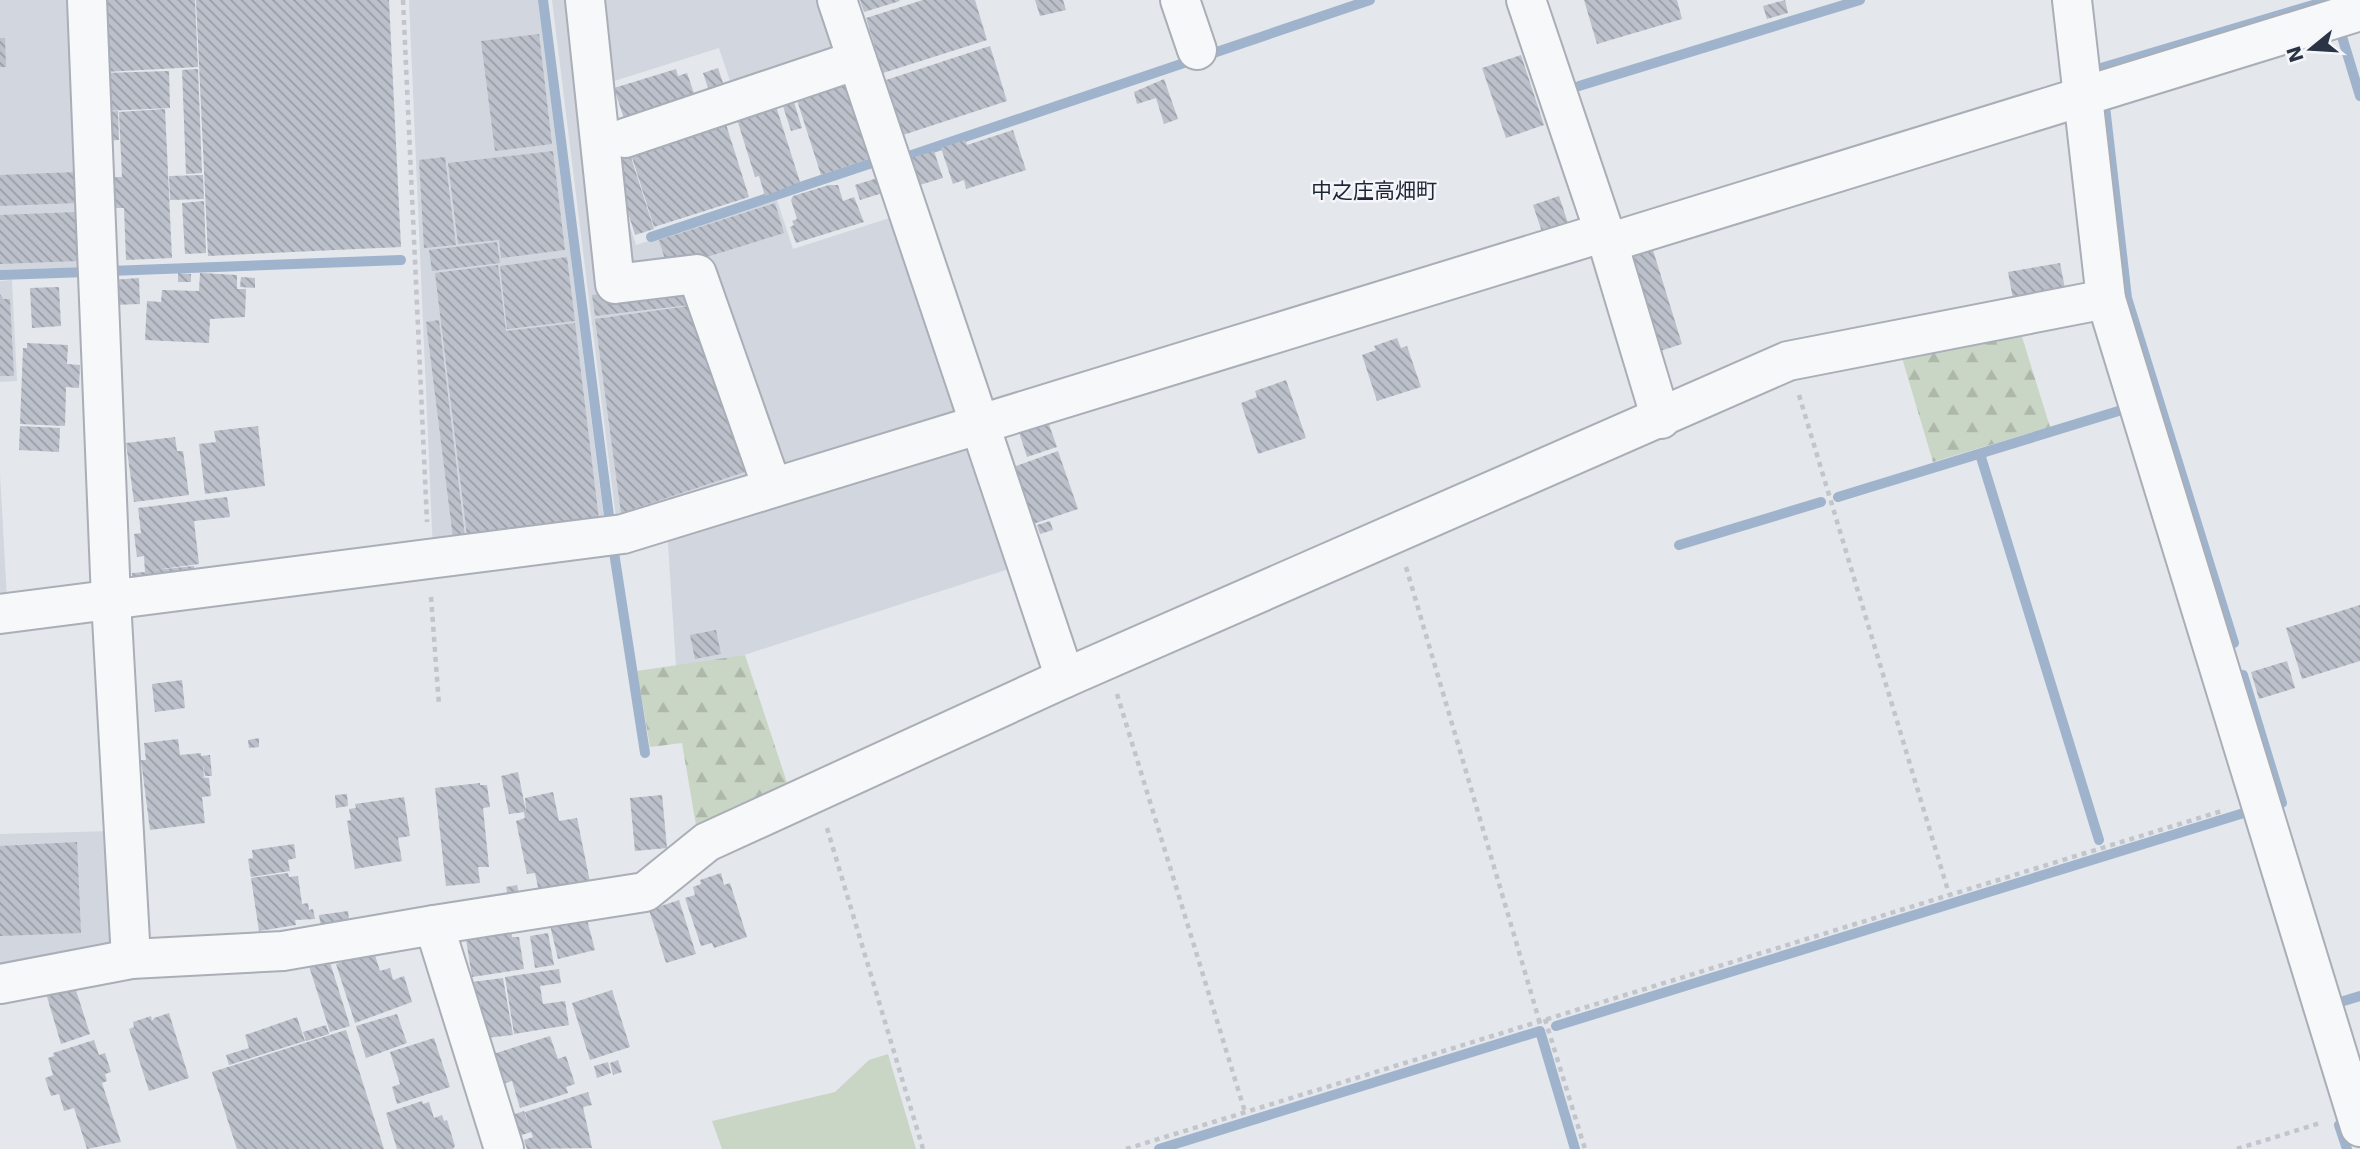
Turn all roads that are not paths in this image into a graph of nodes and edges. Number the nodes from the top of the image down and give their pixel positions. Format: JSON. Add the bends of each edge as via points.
{"nodes":[{"id":1,"x":88,"y":0,"type":"edge"},
{"id":2,"x":585,"y":0,"type":"edge"},
{"id":3,"x":837,"y":0,"type":"edge"},
{"id":4,"x":1180,"y":0,"type":"edge"},
{"id":5,"x":1525,"y":0,"type":"edge"},
{"id":6,"x":2071,"y":0,"type":"edge"},
{"id":7,"x":2360,"y":11,"type":"edge"},
{"id":8,"x":1197,"y":51,"type":"dead end"},
{"id":9,"x":857,"y":60,"type":"junction"},
{"id":10,"x":2082,"y":95,"type":"junction"},
{"id":11,"x":625,"y":138,"type":"dead end"},
{"id":12,"x":1606,"y":237,"type":"junction"},
{"id":13,"x":2105,"y":299,"type":"junction"},
{"id":14,"x":1661,"y":419,"type":"junction"},
{"id":15,"x":978,"y":422,"type":"junction"},
{"id":16,"x":772,"y":487,"type":"junction"},
{"id":17,"x":111,"y":600,"type":"junction"},
{"id":18,"x":0,"y":614,"type":"edge"},
{"id":19,"x":1065,"y":678,"type":"junction"},
{"id":20,"x":435,"y":925,"type":"junction"},
{"id":21,"x":131,"y":959,"type":"junction"},
{"id":22,"x":0,"y":984,"type":"edge"},
{"id":23,"x":2358,"y":1119,"type":"edge"},
{"id":24,"x":504,"y":1149,"type":"edge"}],
"edges":[{"from":1,"to":17,"type":"street"},
{"from":2,"to":16,"type":"street","via":[[615,284],[697,274]]},
{"from":3,"to":9,"type":"street"},
{"from":4,"to":8,"type":"street"},
{"from":5,"to":12,"type":"street"},
{"from":6,"to":10,"type":"street"},
{"from":7,"to":10,"type":"street"},
{"from":9,"to":11,"type":"street"},
{"from":9,"to":15,"type":"street"},
{"from":10,"to":12,"type":"street"},
{"from":10,"to":13,"type":"street"},
{"from":12,"to":14,"type":"street"},
{"from":12,"to":15,"type":"street"},
{"from":13,"to":14,"type":"street","via":[[1788,361]]},
{"from":13,"to":23,"type":"street"},
{"from":14,"to":19,"type":"street"},
{"from":15,"to":16,"type":"street"},
{"from":15,"to":19,"type":"street"},
{"from":16,"to":17,"type":"street","via":[[623,534]]},
{"from":17,"to":18,"type":"street"},
{"from":17,"to":21,"type":"street"},
{"from":19,"to":20,"type":"street","via":[[707,842],[645,892]]},
{"from":20,"to":21,"type":"street","via":[[283,951]]},
{"from":20,"to":24,"type":"street"},
{"from":21,"to":22,"type":"street"}]}
